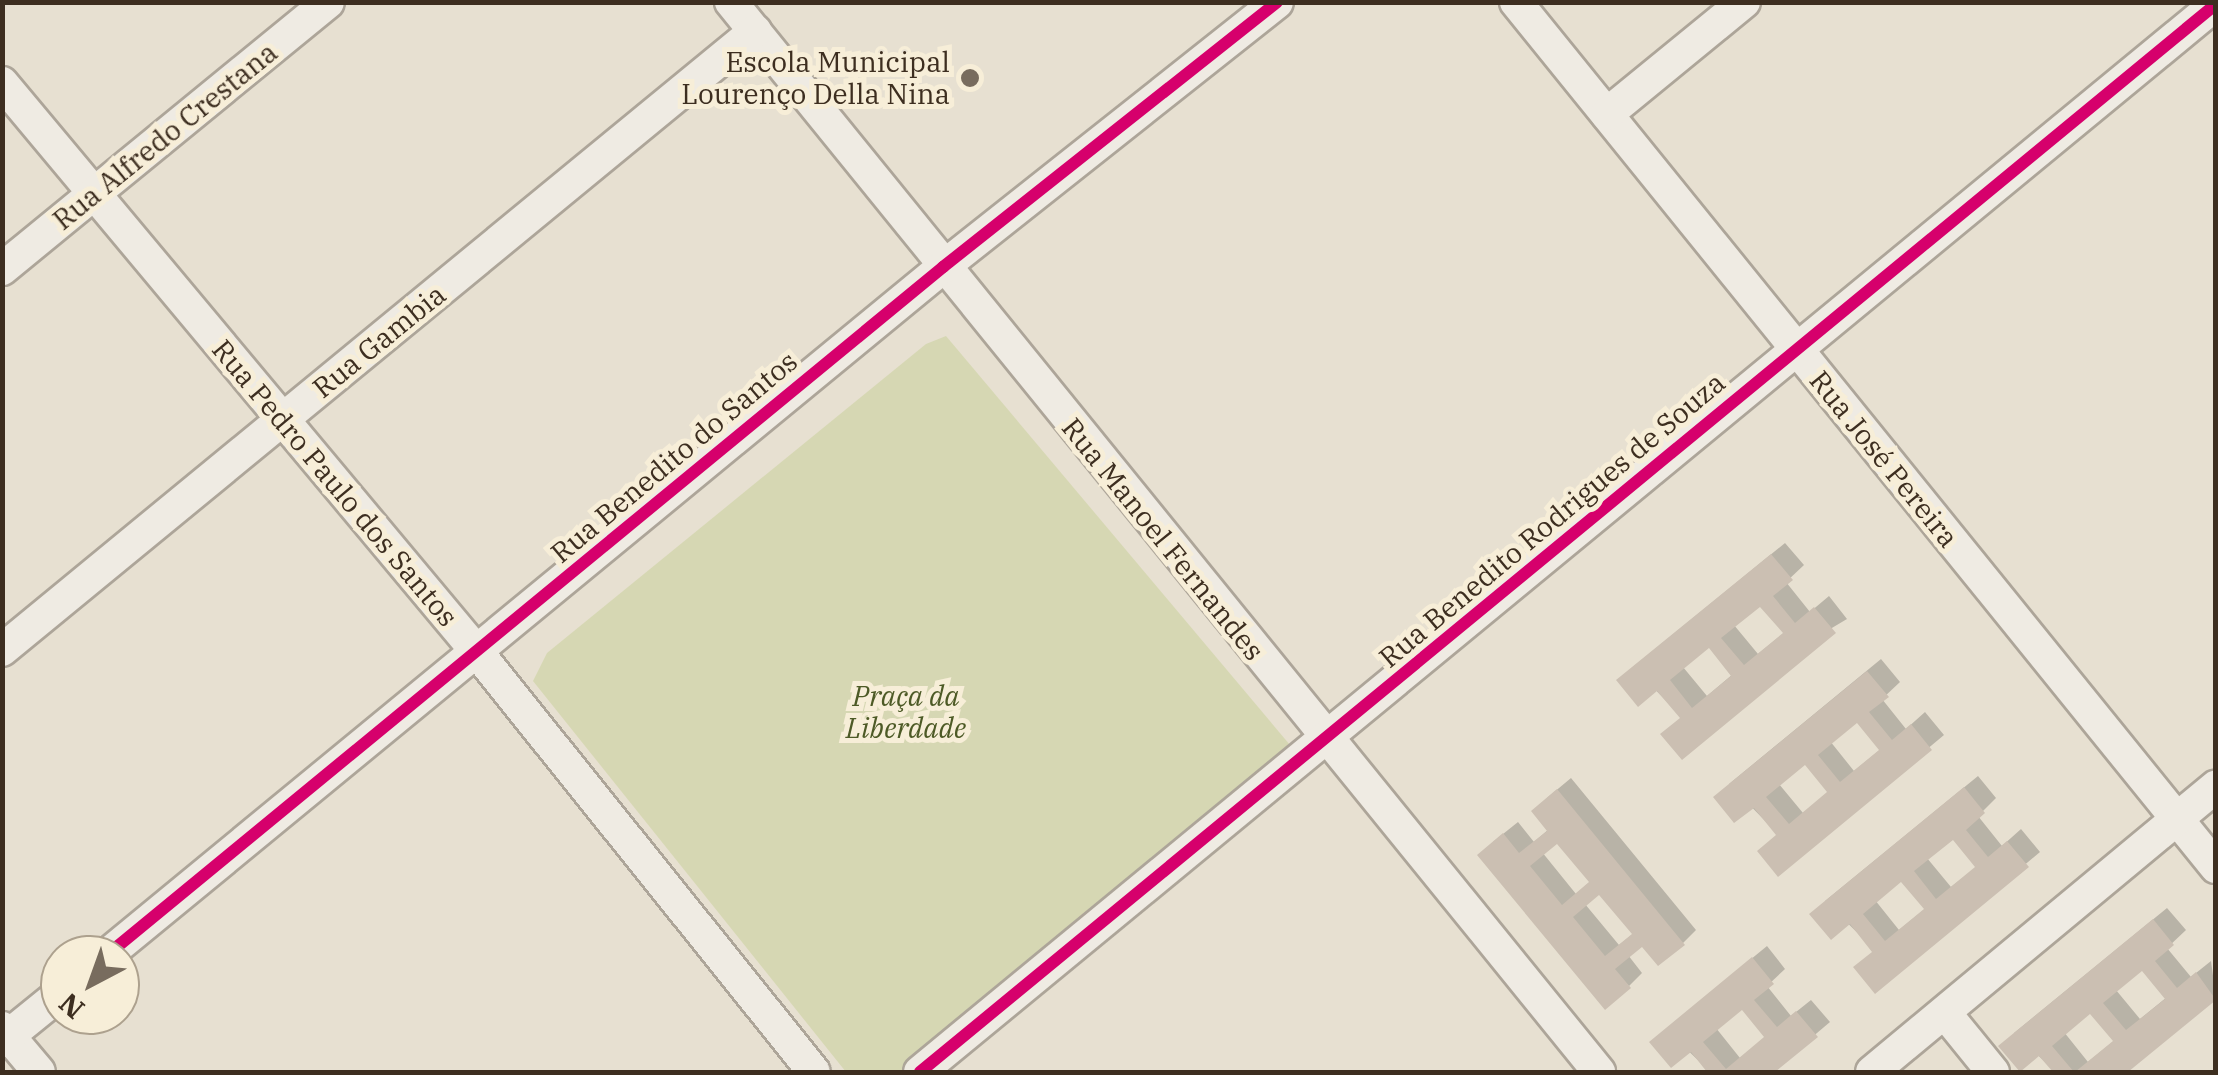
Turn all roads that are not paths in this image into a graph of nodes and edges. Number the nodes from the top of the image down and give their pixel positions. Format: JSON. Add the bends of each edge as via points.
{"nodes":[{"id":1,"x":328,"y":2,"type":"edge"},
{"id":2,"x":731,"y":2,"type":"edge"},
{"id":3,"x":1277,"y":2,"type":"edge"},
{"id":4,"x":1516,"y":2,"type":"edge"},
{"id":5,"x":1744,"y":2,"type":"edge"},
{"id":6,"x":2216,"y":4,"type":"edge"},
{"id":7,"x":755,"y":31,"type":"junction"},
{"id":8,"x":2,"y":83,"type":"edge"},
{"id":9,"x":1607,"y":114,"type":"junction"},
{"id":10,"x":94,"y":194,"type":"junction"},
{"id":11,"x":943,"y":267,"type":"junction"},
{"id":12,"x":2,"y":269,"type":"edge"},
{"id":13,"x":1795,"y":350,"type":"junction"},
{"id":14,"x":281,"y":422,"type":"junction"},
{"id":15,"x":2,"y":650,"type":"edge"},
{"id":16,"x":477,"y":652,"type":"junction"},
{"id":17,"x":1326,"y":740,"type":"junction"},
{"id":18,"x":2216,"y":786,"type":"edge"},
{"id":19,"x":2177,"y":816,"type":"junction"},
{"id":20,"x":2216,"y":866,"type":"edge"},
{"id":21,"x":131,"y":935,"type":"edge"},
{"id":22,"x":40,"y":1009,"type":"edge"},
{"id":23,"x":1945,"y":1013,"type":"junction"},
{"id":24,"x":5,"y":1035,"type":"edge"},
{"id":25,"x":39,"y":1072,"type":"edge"},
{"id":26,"x":814,"y":1072,"type":"edge"},
{"id":27,"x":920,"y":1072,"type":"edge"},
{"id":28,"x":1599,"y":1072,"type":"edge"},
{"id":29,"x":1872,"y":1072,"type":"edge"},
{"id":30,"x":1993,"y":1072,"type":"edge"}],
"edges":[{"from":1,"to":10,"type":"street","name":"Rua Alfredo Crestana"},
{"from":2,"to":7,"type":"street","name":"Rua Manoel Fernandes"},
{"from":3,"to":11,"type":"street","name":"Rua Benedito do Santos"},
{"from":4,"to":9,"type":"street","name":"Rua José Pereira"},
{"from":5,"to":9,"type":"street"},
{"from":6,"to":13,"type":"street","name":"Rua Benedito Rodrigues de Souza"},
{"from":7,"to":11,"type":"street","name":"Rua Manoel Fernandes"},
{"from":7,"to":14,"type":"street","name":"Rua Gambia"},
{"from":8,"to":10,"type":"street","name":"Rua Pedro Paulo dos Santos"},
{"from":9,"to":13,"type":"street","name":"Rua José Pereira"},
{"from":10,"to":12,"type":"street","name":"Rua Alfredo Crestana"},
{"from":10,"to":14,"type":"street","name":"Rua Pedro Paulo dos Santos"},
{"from":11,"to":16,"type":"street","name":"Rua Benedito do Santos"},
{"from":11,"to":17,"type":"street","name":"Rua Manoel Fernandes"},
{"from":13,"to":17,"type":"street","name":"Rua Benedito Rodrigues de Souza"},
{"from":13,"to":19,"type":"street","name":"Rua José Pereira"},
{"from":14,"to":15,"type":"street","name":"Rua Gambia"},
{"from":14,"to":16,"type":"street","name":"Rua Pedro Paulo dos Santos"},
{"from":16,"to":21,"type":"street","name":"Rua Benedito do Santos"},
{"from":16,"to":26,"type":"street","name":"Rua Pedro Paulo dos Santos"},
{"from":17,"to":27,"type":"street","name":"Rua Benedito Rodrigues de Souza"},
{"from":17,"to":28,"type":"street","name":"Rua Manoel Fernandes"},
{"from":18,"to":19,"type":"street"},
{"from":19,"to":20,"type":"street","name":"Rua José Pereira"},
{"from":19,"to":23,"type":"street"},
{"from":22,"to":24,"type":"street"},
{"from":23,"to":29,"type":"street"},
{"from":23,"to":30,"type":"street"},
{"from":24,"to":25,"type":"street"}]}
